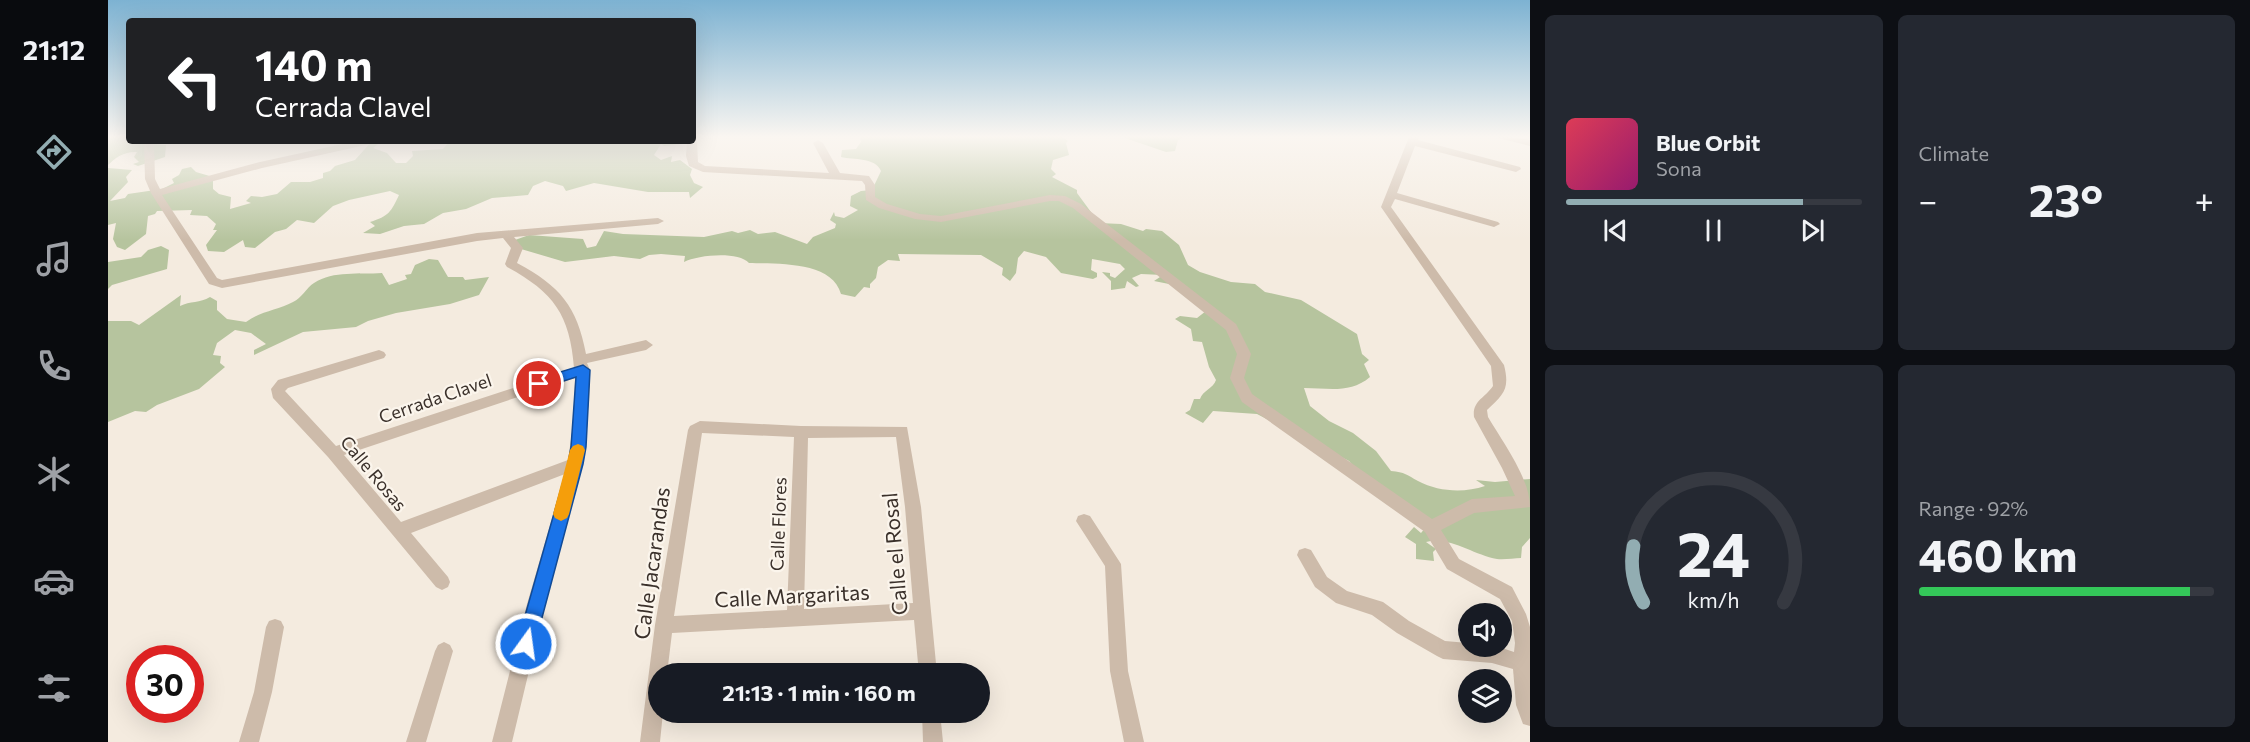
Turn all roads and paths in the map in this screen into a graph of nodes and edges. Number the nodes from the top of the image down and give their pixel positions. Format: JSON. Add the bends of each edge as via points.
{"nodes":[{"id":1,"x":150,"y":172,"type":"edge"},
{"id":2,"x":235,"y":172,"type":"edge"},
{"id":3,"x":753,"y":172,"type":"edge"},
{"id":4,"x":834,"y":172,"type":"edge"},
{"id":5,"x":1399,"y":172,"type":"edge"},
{"id":6,"x":836,"y":176,"type":"junction"},
{"id":7,"x":156,"y":193,"type":"junction"},
{"id":8,"x":1390,"y":194,"type":"junction"},
{"id":9,"x":658,"y":221,"type":"dead end"},
{"id":10,"x":1494,"y":224,"type":"dead end"},
{"id":11,"x":507,"y":236,"type":"junction"},
{"id":12,"x":646,"y":345,"type":"dead end"},
{"id":13,"x":379,"y":355,"type":"dead end"},
{"id":14,"x":582,"y":365,"type":"junction"},
{"id":15,"x":801,"y":432,"type":"junction"},
{"id":16,"x":333,"y":453,"type":"junction"},
{"id":17,"x":575,"y":464,"type":"junction"},
{"id":18,"x":1084,"y":521,"type":"dead end"},
{"id":19,"x":1431,"y":527,"type":"junction"},
{"id":20,"x":397,"y":531,"type":"junction"},
{"id":21,"x":1305,"y":555,"type":"dead end"},
{"id":22,"x":442,"y":582,"type":"dead end"},
{"id":23,"x":921,"y":611,"type":"junction"},
{"id":24,"x":795,"y":618,"type":"junction"},
{"id":25,"x":664,"y":625,"type":"junction"},
{"id":26,"x":275,"y":627,"type":"dead end"},
{"id":27,"x":444,"y":651,"type":"dead end"},
{"id":28,"x":927,"y":663,"type":"edge"},
{"id":29,"x":1521,"y":663,"type":"junction"},
{"id":30,"x":1530,"y":717,"type":"edge"},
{"id":31,"x":932,"y":723,"type":"edge"},
{"id":32,"x":249,"y":742,"type":"edge"},
{"id":33,"x":416,"y":742,"type":"edge"},
{"id":34,"x":502,"y":742,"type":"edge"},
{"id":35,"x":650,"y":742,"type":"edge"},
{"id":36,"x":933,"y":742,"type":"edge"},
{"id":37,"x":1134,"y":742,"type":"edge"}],
"edges":[{"from":1,"to":7,"type":"street"},
{"from":2,"to":7,"type":"street"},
{"from":3,"to":6,"type":"street"},
{"from":4,"to":6,"type":"street"},
{"from":5,"to":8,"type":"street"},
{"from":6,"to":19,"type":"street","via":[[865,178],[870,185],[870,198],[919,217],[941,219],[1050,198],[1061,198],[1077,206],[1231,327],[1244,354],[1237,378],[1247,398]]},
{"from":7,"to":11,"type":"street","via":[[213,281],[222,284],[425,245]]},
{"from":8,"to":10,"type":"street"},
{"from":8,"to":19,"type":"street","via":[[1386,207],[1497,365],[1499,388],[1493,399],[1480,408],[1481,417],[1525,502],[1472,506]]},
{"from":9,"to":11,"type":"street"},
{"from":11,"to":14,"type":"street","via":[[517,248],[511,264],[544,283],[561,301],[572,323]]},
{"from":12,"to":14,"type":"street","name":"Cerrada Clavel"},
{"from":13,"to":16,"type":"street","name":"Calle Rosas","via":[[283,384],[278,389],[278,394]]},
{"from":14,"to":16,"type":"street","name":"Cerrada Clavel"},
{"from":14,"to":17,"type":"street"},
{"from":15,"to":23,"type":"street","name":"Calle el Rosal","via":[[902,431]]},
{"from":15,"to":24,"type":"street","name":"Calle Flores"},
{"from":15,"to":25,"type":"street","name":"Calle Jacarandas","via":[[697,428]]},
{"from":16,"to":20,"type":"street","name":"Calle Rosas"},
{"from":17,"to":20,"type":"street"},
{"from":17,"to":34,"type":"street"},
{"from":18,"to":37,"type":"street","via":[[1113,564],[1119,671]]},
{"from":19,"to":29,"type":"street","via":[[1453,564],[1506,593],[1520,620],[1524,643]]},
{"from":20,"to":22,"type":"street","name":"Calle Rosas"},
{"from":21,"to":29,"type":"street","via":[[1321,582],[1342,597],[1377,608],[1443,650],[1492,654]]},
{"from":23,"to":24,"type":"street","name":"Calle Margaritas"},
{"from":23,"to":28,"type":"street","name":"Calle el Rosal"},
{"from":24,"to":25,"type":"street","name":"Calle Margaritas"},
{"from":25,"to":35,"type":"street","name":"Calle Jacarandas"},
{"from":26,"to":32,"type":"street"},
{"from":27,"to":33,"type":"street"},
{"from":29,"to":30,"type":"street"},
{"from":31,"to":36,"type":"street"}]}
